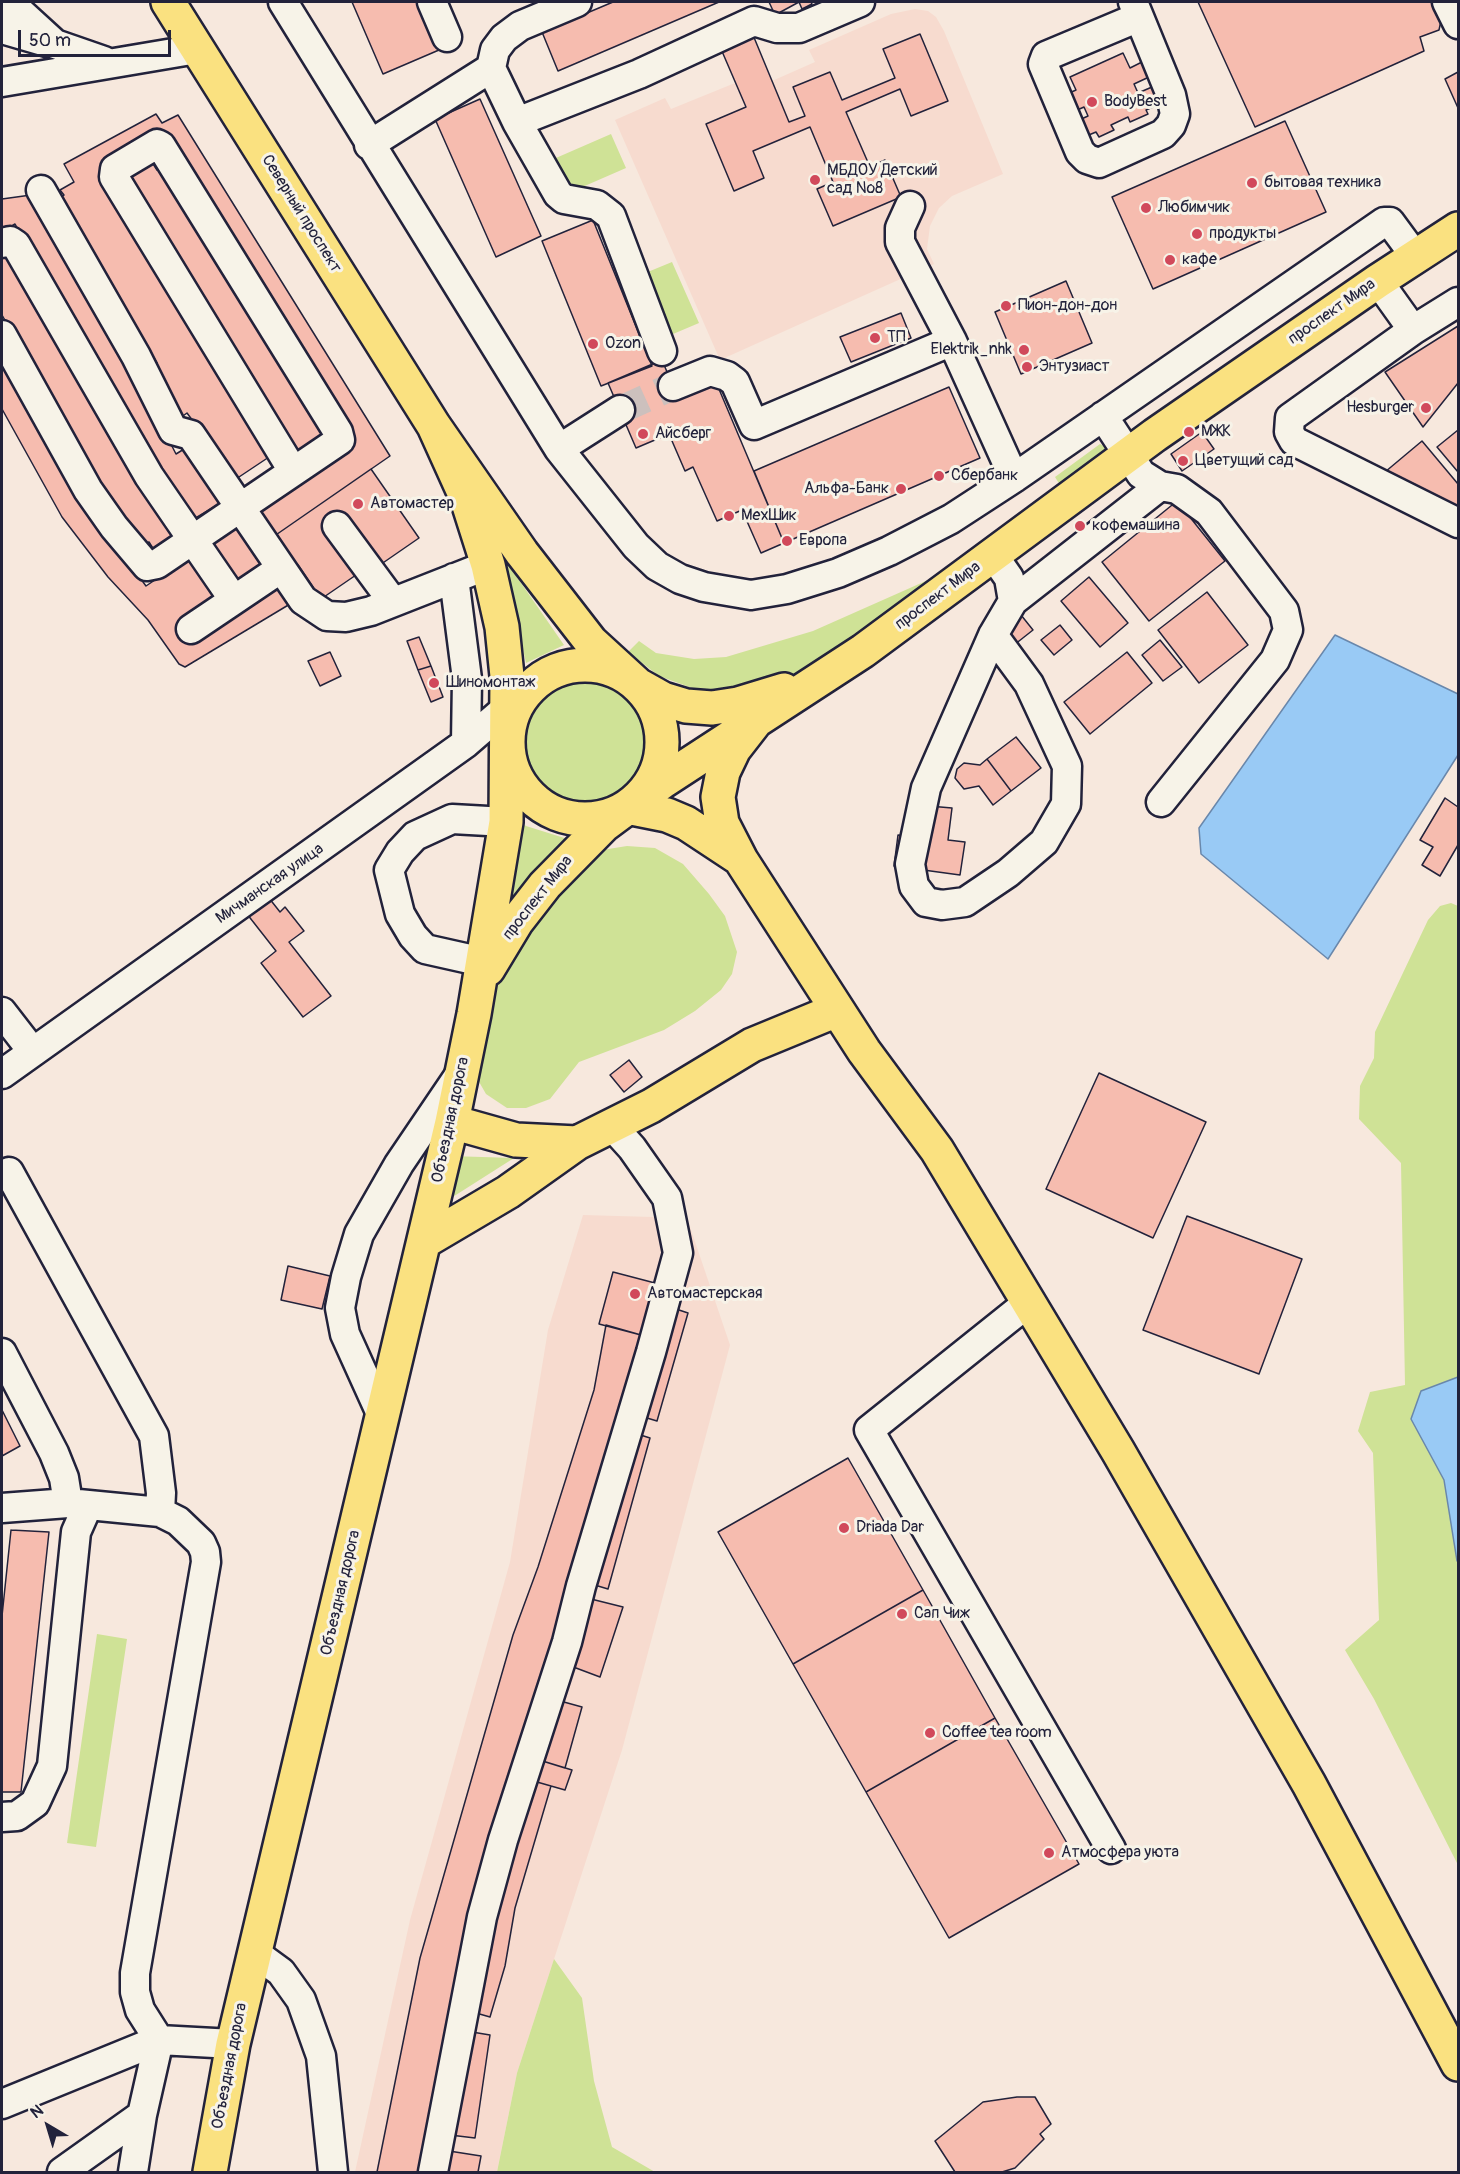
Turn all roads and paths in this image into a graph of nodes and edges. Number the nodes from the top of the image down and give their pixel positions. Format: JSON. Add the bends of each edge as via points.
{"nodes":[{"id":1,"x":9,"y":2,"type":"edge"},
{"id":2,"x":168,"y":2,"type":"edge"},
{"id":3,"x":282,"y":2,"type":"edge"},
{"id":4,"x":432,"y":2,"type":"edge"},
{"id":5,"x":577,"y":2,"type":"edge"},
{"id":6,"x":860,"y":2,"type":"edge"},
{"id":7,"x":1447,"y":2,"type":"edge"},
{"id":8,"x":1136,"y":9,"type":"edge"},
{"id":9,"x":1458,"y":24,"type":"edge"},
{"id":10,"x":2,"y":30,"type":"edge"},
{"id":11,"x":447,"y":37,"type":"dead end"},
{"id":12,"x":55,"y":44,"type":"junction"},
{"id":13,"x":197,"y":49,"type":"junction"},
{"id":14,"x":107,"y":62,"type":"junction"},
{"id":15,"x":491,"y":68,"type":"junction"},
{"id":16,"x":2,"y":82,"type":"edge"},
{"id":17,"x":517,"y":122,"type":"junction"},
{"id":18,"x":369,"y":145,"type":"junction"},
{"id":19,"x":41,"y":189,"type":"dead end"},
{"id":20,"x":910,"y":206,"type":"dead end"},
{"id":21,"x":1458,"y":229,"type":"edge"},
{"id":22,"x":2,"y":243,"type":"edge"},
{"id":23,"x":1415,"y":256,"type":"junction"},
{"id":24,"x":1378,"y":281,"type":"junction"},
{"id":25,"x":1458,"y":302,"type":"edge"},
{"id":26,"x":1413,"y":330,"type":"junction"},
{"id":27,"x":2,"y":335,"type":"edge"},
{"id":28,"x":952,"y":341,"type":"junction"},
{"id":29,"x":662,"y":351,"type":"dead end"},
{"id":30,"x":673,"y":386,"type":"tunnel mouth"},
{"id":31,"x":620,"y":410,"type":"tunnel mouth"},
{"id":32,"x":1102,"y":416,"type":"junction"},
{"id":33,"x":434,"y":426,"type":"junction"},
{"id":34,"x":559,"y":449,"type":"junction"},
{"id":35,"x":1126,"y":456,"type":"junction"},
{"id":36,"x":293,"y":471,"type":"junction"},
{"id":37,"x":1014,"y":478,"type":"junction"},
{"id":38,"x":1160,"y":486,"type":"junction"},
{"id":39,"x":238,"y":508,"type":"junction"},
{"id":40,"x":1458,"y":523,"type":"edge"},
{"id":41,"x":337,"y":526,"type":"dead end"},
{"id":42,"x":192,"y":540,"type":"junction"},
{"id":43,"x":993,"y":555,"type":"junction"},
{"id":44,"x":488,"y":565,"type":"junction"},
{"id":45,"x":280,"y":569,"type":"junction"},
{"id":46,"x":454,"y":578,"type":"junction"},
{"id":47,"x":234,"y":600,"type":"junction"},
{"id":48,"x":1013,"y":601,"type":"junction"},
{"id":49,"x":393,"y":602,"type":"junction"},
{"id":50,"x":191,"y":628,"type":"dead end"},
{"id":51,"x":993,"y":634,"type":"junction"},
{"id":52,"x":863,"y":651,"type":"junction"},
{"id":53,"x":533,"y":685,"type":"junction"},
{"id":54,"x":638,"y":685,"type":"junction"},
{"id":55,"x":508,"y":707,"type":"junction"},
{"id":56,"x":755,"y":722,"type":"junction"},
{"id":57,"x":466,"y":743,"type":"junction"},
{"id":58,"x":508,"y":745,"type":"junction"},
{"id":59,"x":1161,"y":802,"type":"dead end"},
{"id":60,"x":627,"y":807,"type":"junction"},
{"id":61,"x":506,"y":822,"type":"junction"},
{"id":62,"x":741,"y":860,"type":"junction"},
{"id":63,"x":483,"y":962,"type":"junction"},
{"id":64,"x":837,"y":1010,"type":"junction"},
{"id":65,"x":2,"y":1012,"type":"edge"},
{"id":66,"x":474,"y":1014,"type":"junction"},
{"id":67,"x":33,"y":1052,"type":"junction"},
{"id":68,"x":461,"y":1073,"type":"junction"},
{"id":69,"x":2,"y":1074,"type":"edge"},
{"id":70,"x":452,"y":1122,"type":"junction"},
{"id":71,"x":613,"y":1126,"type":"junction"},
{"id":72,"x":577,"y":1143,"type":"junction"},
{"id":73,"x":9,"y":1172,"type":"dead end"},
{"id":74,"x":425,"y":1241,"type":"junction"},
{"id":75,"x":1029,"y":1302,"type":"junction"},
{"id":76,"x":2,"y":1353,"type":"edge"},
{"id":77,"x":382,"y":1418,"type":"junction"},
{"id":78,"x":78,"y":1504,"type":"junction"},
{"id":79,"x":2,"y":1508,"type":"edge"},
{"id":80,"x":160,"y":1512,"type":"junction"},
{"id":81,"x":2,"y":1817,"type":"edge"},
{"id":82,"x":1111,"y":1849,"type":"dead end"},
{"id":83,"x":255,"y":1953,"type":"junction"},
{"id":84,"x":159,"y":2040,"type":"junction"},
{"id":85,"x":233,"y":2044,"type":"junction"},
{"id":86,"x":1458,"y":2064,"type":"edge"},
{"id":87,"x":3,"y":2098,"type":"edge"},
{"id":88,"x":142,"y":2115,"type":"junction"},
{"id":89,"x":62,"y":2172,"type":"edge"},
{"id":90,"x":134,"y":2172,"type":"edge"},
{"id":91,"x":210,"y":2172,"type":"edge"},
{"id":92,"x":333,"y":2172,"type":"edge"},
{"id":93,"x":433,"y":2172,"type":"edge"}],
"edges":[{"from":1,"to":12,"type":"street"},
{"from":2,"to":13,"type":"main road","name":"Северный проспект"},
{"from":3,"to":18,"type":"street"},
{"from":4,"to":11,"type":"street"},
{"from":5,"to":15,"type":"street","via":[[520,26],[504,38],[495,50]]},
{"from":6,"to":17,"type":"street","via":[[799,28],[777,28],[754,21],[639,74]]},
{"from":7,"to":9,"type":"street"},
{"from":8,"to":8,"type":"street","via":[[1046,56],[1043,64],[1080,152],[1099,164],[1163,134],[1175,114]]},
{"from":10,"to":12,"type":"street"},
{"from":12,"to":14,"type":"street"},
{"from":13,"to":14,"type":"street"},
{"from":13,"to":33,"type":"main road","name":"Северный проспект"},
{"from":14,"to":16,"type":"street"},
{"from":15,"to":17,"type":"street"},
{"from":15,"to":18,"type":"street"},
{"from":17,"to":29,"type":"street","via":[[558,194],[564,199],[597,205],[611,216]]},
{"from":18,"to":34,"type":"street"},
{"from":19,"to":39,"type":"street","via":[[136,356],[173,430],[191,435]]},
{"from":20,"to":28,"type":"street","via":[[900,228],[900,242]]},
{"from":21,"to":23,"type":"main road","name":"проспект Мира"},
{"from":22,"to":42,"type":"street","via":[[10,241],[16,245],[149,476]]},
{"from":23,"to":24,"type":"main road","name":"проспект Мира"},
{"from":23,"to":32,"type":"street","via":[[1390,222],[1384,222]]},
{"from":24,"to":26,"type":"street"},
{"from":24,"to":35,"type":"main road","name":"проспект Мира"},
{"from":25,"to":26,"type":"street"},
{"from":26,"to":40,"type":"street","via":[[1290,418],[1289,432],[1294,441]]},
{"from":27,"to":42,"type":"street","via":[[88,490],[140,561],[147,566],[157,564]]},
{"from":28,"to":30,"type":"street","via":[[754,425],[735,382],[728,376],[710,371]]},
{"from":28,"to":37,"type":"street"},
{"from":31,"to":34,"type":"street"},
{"from":32,"to":35,"type":"street"},
{"from":32,"to":37,"type":"street"},
{"from":33,"to":44,"type":"main road","via":[[467,500]]},
{"from":33,"to":54,"type":"main road","via":[[570,618],[602,654]]},
{"from":34,"to":37,"type":"street","via":[[636,546],[657,566],[696,584],[751,595],[828,576],[889,551],[951,519]]},
{"from":35,"to":38,"type":"street","via":[[1141,474]]},
{"from":35,"to":43,"type":"main road","name":"проспект Мира"},
{"from":36,"to":36,"type":"street","via":[[340,440],[340,436],[164,148],[157,144],[115,169],[114,177]]},
{"from":36,"to":39,"type":"street"},
{"from":38,"to":48,"type":"street"},
{"from":38,"to":59,"type":"street","via":[[1177,489],[1209,512],[1284,611],[1288,630],[1275,660]]},
{"from":39,"to":42,"type":"street"},
{"from":39,"to":45,"type":"street"},
{"from":41,"to":49,"type":"street"},
{"from":42,"to":47,"type":"street"},
{"from":43,"to":48,"type":"street","via":[[1009,578]]},
{"from":43,"to":52,"type":"main road","name":"проспект Мира"},
{"from":44,"to":46,"type":"street"},
{"from":44,"to":55,"type":"main road","via":[[502,627]]},
{"from":45,"to":47,"type":"street"},
{"from":45,"to":49,"type":"street","via":[[303,600],[327,616],[346,617]]},
{"from":46,"to":49,"type":"street"},
{"from":46,"to":57,"type":"street","via":[[467,679]]},
{"from":47,"to":50,"type":"street"},
{"from":48,"to":51,"type":"street"},
{"from":51,"to":51,"type":"street","via":[[926,788],[910,864],[914,886],[926,902],[965,902],[1008,873],[1044,842],[1066,804],[1067,766],[1029,684]]},
{"from":52,"to":54,"type":"main road","via":[[799,685],[712,708],[663,699]]},
{"from":52,"to":56,"type":"main road","name":"проспект Мира"},
{"from":53,"to":54,"type":"main road","via":[[548,674],[583,665],[621,673]]},
{"from":53,"to":55,"type":"street","name":"Мичманская улица"},
{"from":53,"to":58,"type":"main road","via":[[513,715]]},
{"from":54,"to":60,"type":"main road","via":[[658,713],[663,744],[656,774],[647,790]]},
{"from":55,"to":57,"type":"street","name":"Мичманская улица"},
{"from":55,"to":58,"type":"main road"},
{"from":56,"to":60,"type":"main road","name":"проспект Мира"},
{"from":56,"to":62,"type":"main road","via":[[734,749],[723,772],[718,797],[722,823]]},
{"from":57,"to":67,"type":"street","name":"Мичманская улица"},
{"from":58,"to":60,"type":"main road","via":[[510,762],[525,791],[549,811],[590,820],[614,815]]},
{"from":58,"to":61,"type":"main road"},
{"from":60,"to":62,"type":"main road","via":[[686,823]]},
{"from":60,"to":66,"type":"main road","name":"проспект Мира","via":[[574,852],[517,921],[490,964]]},
{"from":61,"to":63,"type":"main road"},
{"from":61,"to":63,"type":"street","via":[[452,819],[415,836],[389,870],[400,914],[425,949]]},
{"from":62,"to":64,"type":"main road"},
{"from":63,"to":66,"type":"main road"},
{"from":64,"to":71,"type":"main road","via":[[752,1045]]},
{"from":64,"to":75,"type":"main road","via":[[937,1150]]},
{"from":65,"to":67,"type":"street"},
{"from":66,"to":68,"type":"main road","name":"Объездная дорога"},
{"from":67,"to":69,"type":"street","name":"Мичманская улица"},
{"from":68,"to":70,"type":"main road","name":"Объездная дорога"},
{"from":68,"to":77,"type":"street","via":[[399,1164],[359,1234],[346,1277],[340,1308],[345,1334]]},
{"from":70,"to":72,"type":"main road","via":[[516,1140]]},
{"from":70,"to":74,"type":"main road","name":"Объездная дорога"},
{"from":71,"to":72,"type":"main road"},
{"from":71,"to":93,"type":"street","via":[[667,1197],[678,1253],[567,1642],[482,1917]]},
{"from":72,"to":74,"type":"main road","via":[[508,1192]]},
{"from":73,"to":80,"type":"street","via":[[154,1436]]},
{"from":74,"to":77,"type":"main road","name":"Объездная дорога"},
{"from":75,"to":82,"type":"street","via":[[869,1430]]},
{"from":75,"to":86,"type":"main road","via":[[1309,1784]]},
{"from":76,"to":78,"type":"street"},
{"from":77,"to":83,"type":"main road","name":"Объездная дорога"},
{"from":78,"to":79,"type":"street"},
{"from":78,"to":80,"type":"street"},
{"from":78,"to":81,"type":"street","via":[[52,1766],[35,1803],[17,1816]]},
{"from":80,"to":84,"type":"street","via":[[178,1521],[201,1543],[206,1562],[135,1973],[140,2010]]},
{"from":83,"to":85,"type":"main road","name":"Объездная дорога"},
{"from":83,"to":92,"type":"street","via":[[281,1972],[301,2000],[321,2056]]},
{"from":84,"to":85,"type":"street"},
{"from":84,"to":87,"type":"street"},
{"from":84,"to":88,"type":"street"},
{"from":85,"to":91,"type":"main road","name":"Объездная дорога"},
{"from":88,"to":89,"type":"street"},
{"from":88,"to":90,"type":"street"}]}
